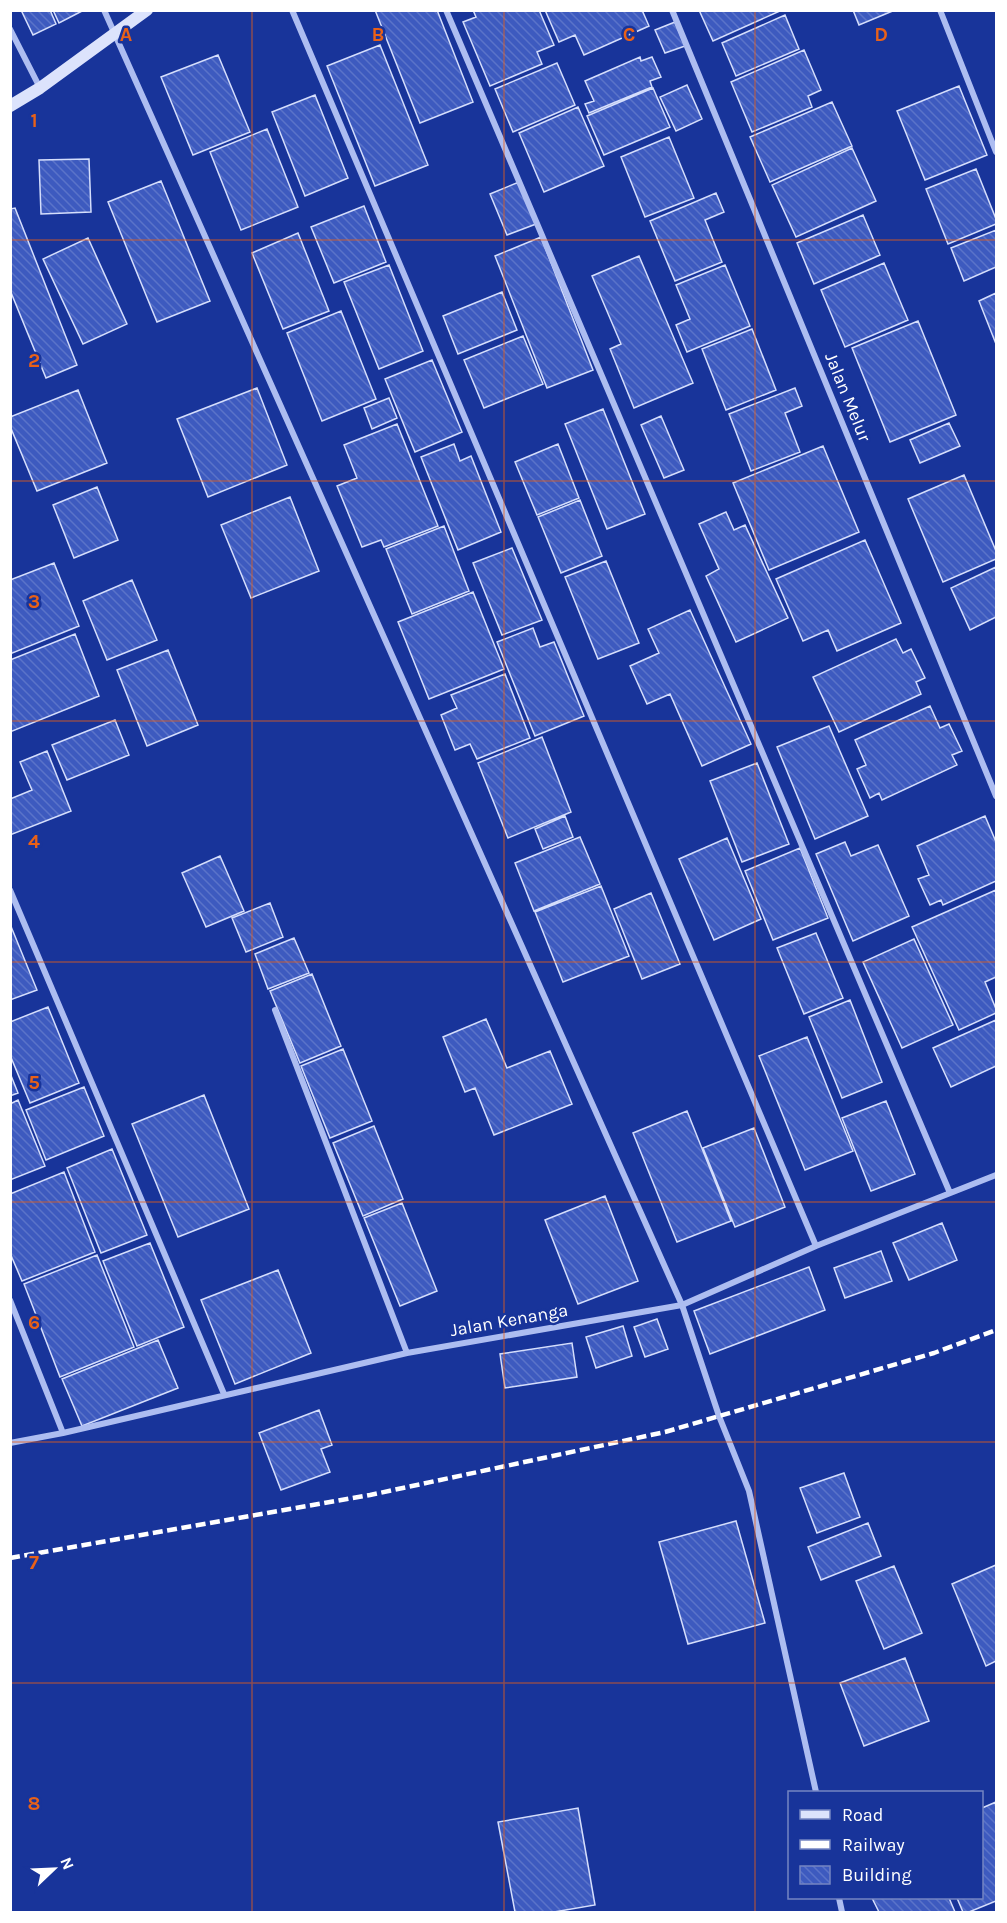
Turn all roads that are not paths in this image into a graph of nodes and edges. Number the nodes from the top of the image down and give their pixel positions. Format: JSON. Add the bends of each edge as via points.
{"nodes":[{"id":1,"x":104,"y":10,"type":"edge"},
{"id":2,"x":147,"y":10,"type":"edge"},
{"id":3,"x":292,"y":10,"type":"edge"},
{"id":4,"x":446,"y":10,"type":"edge"},
{"id":5,"x":672,"y":10,"type":"edge"},
{"id":6,"x":940,"y":10,"type":"edge"},
{"id":7,"x":10,"y":29,"type":"edge"},
{"id":8,"x":114,"y":33,"type":"junction"},
{"id":9,"x":40,"y":88,"type":"junction"},
{"id":10,"x":10,"y":106,"type":"edge"},
{"id":11,"x":996,"y":152,"type":"edge"},
{"id":12,"x":996,"y":796,"type":"edge"},
{"id":13,"x":10,"y":891,"type":"edge"},
{"id":14,"x":274,"y":1010,"type":"dead end"},
{"id":15,"x":996,"y":1175,"type":"edge"},
{"id":16,"x":951,"y":1193,"type":"junction"},
{"id":17,"x":816,"y":1246,"type":"junction"},
{"id":18,"x":10,"y":1300,"type":"edge"},
{"id":19,"x":682,"y":1305,"type":"junction"},
{"id":20,"x":407,"y":1353,"type":"junction"},
{"id":21,"x":224,"y":1394,"type":"junction"},
{"id":22,"x":63,"y":1433,"type":"junction"},
{"id":23,"x":10,"y":1443,"type":"edge"},
{"id":24,"x":816,"y":1791,"type":"edge"}],
"edges":[{"from":1,"to":8,"type":"street"},
{"from":2,"to":8,"type":"street"},
{"from":3,"to":17,"type":"street"},
{"from":4,"to":16,"type":"street"},
{"from":5,"to":12,"type":"street","name":"Jalan Melur"},
{"from":6,"to":11,"type":"street"},
{"from":7,"to":9,"type":"street"},
{"from":8,"to":9,"type":"street"},
{"from":8,"to":19,"type":"street"},
{"from":9,"to":10,"type":"street"},
{"from":13,"to":21,"type":"street"},
{"from":14,"to":20,"type":"street"},
{"from":15,"to":16,"type":"street","name":"Jalan Kenanga"},
{"from":16,"to":17,"type":"street","name":"Jalan Kenanga"},
{"from":17,"to":19,"type":"street","name":"Jalan Kenanga"},
{"from":18,"to":22,"type":"street"},
{"from":19,"to":20,"type":"street","name":"Jalan Kenanga"},
{"from":19,"to":24,"type":"street","via":[[749,1491]]},
{"from":20,"to":21,"type":"street","name":"Jalan Kenanga"},
{"from":21,"to":22,"type":"street","name":"Jalan Kenanga"},
{"from":22,"to":23,"type":"street","name":"Jalan Kenanga"}]}
